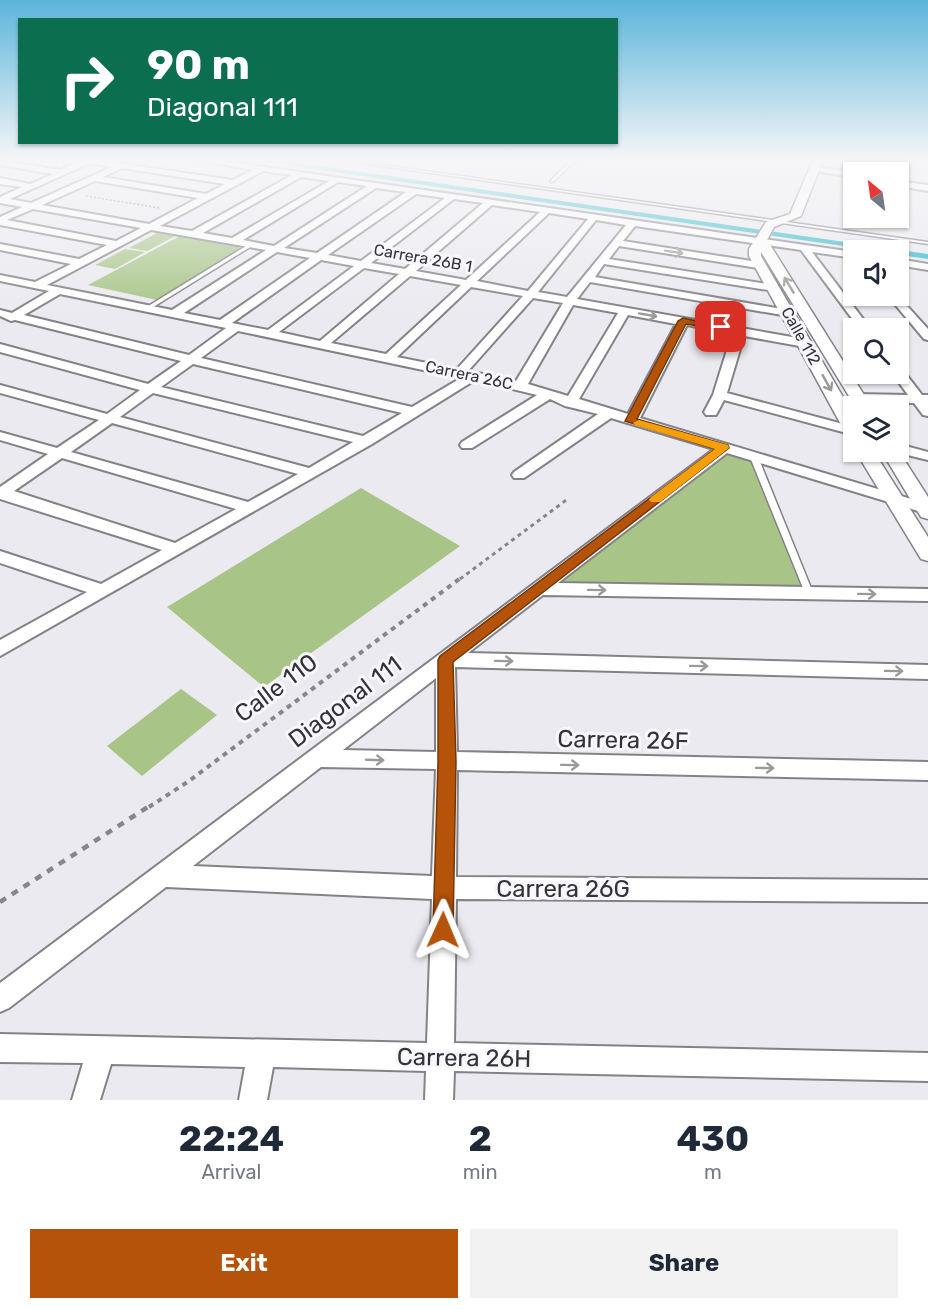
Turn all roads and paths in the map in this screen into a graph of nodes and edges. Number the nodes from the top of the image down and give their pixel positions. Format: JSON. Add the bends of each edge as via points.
{"nodes":[{"id":1,"x":20,"y":211,"type":"edge"},
{"id":2,"x":60,"y":211,"type":"edge"},
{"id":3,"x":180,"y":211,"type":"edge"},
{"id":4,"x":234,"y":211,"type":"edge"},
{"id":5,"x":284,"y":211,"type":"edge"},
{"id":6,"x":335,"y":211,"type":"edge"},
{"id":7,"x":384,"y":211,"type":"edge"},
{"id":8,"x":432,"y":211,"type":"edge"},
{"id":9,"x":479,"y":211,"type":"edge"},
{"id":10,"x":545,"y":211,"type":"edge"},
{"id":11,"x":557,"y":211,"type":"edge"},
{"id":12,"x":691,"y":211,"type":"edge"},
{"id":13,"x":797,"y":211,"type":"edge"},
{"id":14,"x":594,"y":216,"type":"junction"},
{"id":15,"x":0,"y":221,"type":"edge"},
{"id":16,"x":633,"y":222,"type":"junction"},
{"id":17,"x":776,"y":224,"type":"junction"},
{"id":18,"x":151,"y":228,"type":"junction"},
{"id":19,"x":194,"y":234,"type":"junction"},
{"id":20,"x":762,"y":240,"type":"junction"},
{"id":21,"x":233,"y":242,"type":"junction"},
{"id":22,"x":617,"y":243,"type":"junction"},
{"id":23,"x":928,"y":243,"type":"edge"},
{"id":24,"x":117,"y":244,"type":"junction"},
{"id":25,"x":253,"y":244,"type":"junction"},
{"id":26,"x":0,"y":246,"type":"edge"},
{"id":27,"x":804,"y":248,"type":"junction"},
{"id":28,"x":277,"y":249,"type":"junction"},
{"id":29,"x":843,"y":253,"type":"edge"},
{"id":30,"x":318,"y":256,"type":"junction"},
{"id":31,"x":602,"y":261,"type":"junction"},
{"id":32,"x":82,"y":263,"type":"junction"},
{"id":33,"x":364,"y":264,"type":"junction"},
{"id":34,"x":909,"y":264,"type":"edge"},
{"id":35,"x":758,"y":265,"type":"junction"},
{"id":36,"x":915,"y":265,"type":"junction"},
{"id":37,"x":928,"y":267,"type":"edge"},
{"id":38,"x":409,"y":272,"type":"junction"},
{"id":39,"x":0,"y":278,"type":"edge"},
{"id":40,"x":928,"y":278,"type":"edge"},
{"id":41,"x":589,"y":279,"type":"junction"},
{"id":42,"x":470,"y":282,"type":"junction"},
{"id":43,"x":38,"y":285,"type":"junction"},
{"id":44,"x":774,"y":288,"type":"junction"},
{"id":45,"x":59,"y":290,"type":"junction"},
{"id":46,"x":532,"y":293,"type":"junction"},
{"id":47,"x":570,"y":301,"type":"junction"},
{"id":48,"x":902,"y":306,"type":"edge"},
{"id":49,"x":147,"y":308,"type":"junction"},
{"id":50,"x":625,"y":311,"type":"junction"},
{"id":51,"x":0,"y":313,"type":"edge"},
{"id":52,"x":788,"y":313,"type":"junction"},
{"id":53,"x":174,"y":314,"type":"junction"},
{"id":54,"x":14,"y":316,"type":"junction"},
{"id":55,"x":857,"y":318,"type":"edge"},
{"id":56,"x":683,"y":321,"type":"junction"},
{"id":57,"x":0,"y":324,"type":"edge"},
{"id":58,"x":229,"y":325,"type":"junction"},
{"id":59,"x":740,"y":331,"type":"junction"},
{"id":60,"x":270,"y":334,"type":"junction"},
{"id":61,"x":928,"y":336,"type":"edge"},
{"id":62,"x":805,"y":343,"type":"junction"},
{"id":63,"x":322,"y":345,"type":"junction"},
{"id":64,"x":0,"y":348,"type":"edge"},
{"id":65,"x":389,"y":358,"type":"junction"},
{"id":66,"x":188,"y":360,"type":"junction"},
{"id":67,"x":467,"y":374,"type":"junction"},
{"id":68,"x":909,"y":383,"type":"edge"},
{"id":69,"x":520,"y":386,"type":"junction"},
{"id":70,"x":0,"y":389,"type":"edge"},
{"id":71,"x":151,"y":389,"type":"junction"},
{"id":72,"x":547,"y":395,"type":"junction"},
{"id":73,"x":720,"y":395,"type":"junction"},
{"id":74,"x":856,"y":396,"type":"edge"},
{"id":75,"x":923,"y":398,"type":"edge"},
{"id":76,"x":570,"y":403,"type":"junction"},
{"id":77,"x":413,"y":411,"type":"junction"},
{"id":78,"x":711,"y":412,"type":"dead end"},
{"id":79,"x":928,"y":412,"type":"edge"},
{"id":80,"x":843,"y":413,"type":"edge"},
{"id":81,"x":607,"y":414,"type":"junction"},
{"id":82,"x":109,"y":419,"type":"junction"},
{"id":83,"x":631,"y":421,"type":"junction"},
{"id":84,"x":843,"y":428,"type":"edge"},
{"id":85,"x":0,"y":436,"type":"edge"},
{"id":86,"x":367,"y":441,"type":"junction"},
{"id":87,"x":467,"y":445,"type":"dead end"},
{"id":88,"x":723,"y":448,"type":"junction"},
{"id":89,"x":909,"y":451,"type":"edge"},
{"id":90,"x":58,"y":454,"type":"junction"},
{"id":91,"x":928,"y":456,"type":"edge"},
{"id":92,"x":754,"y":457,"type":"junction"},
{"id":93,"x":872,"y":462,"type":"edge"},
{"id":94,"x":897,"y":462,"type":"edge"},
{"id":95,"x":311,"y":473,"type":"junction"},
{"id":96,"x":519,"y":475,"type":"dead end"},
{"id":97,"x":1,"y":493,"type":"edge"},
{"id":98,"x":570,"y":498,"type":"dead end"},
{"id":99,"x":895,"y":498,"type":"junction"},
{"id":100,"x":249,"y":507,"type":"junction"},
{"id":101,"x":927,"y":510,"type":"edge"},
{"id":102,"x":176,"y":549,"type":"junction"},
{"id":103,"x":928,"y":554,"type":"edge"},
{"id":104,"x":0,"y":557,"type":"edge"},
{"id":105,"x":539,"y":589,"type":"junction"},
{"id":106,"x":103,"y":591,"type":"junction"},
{"id":107,"x":809,"y":593,"type":"junction"},
{"id":108,"x":928,"y":595,"type":"edge"},
{"id":109,"x":0,"y":632,"type":"edge"},
{"id":110,"x":20,"y":640,"type":"junction"},
{"id":111,"x":0,"y":649,"type":"edge"},
{"id":112,"x":446,"y":660,"type":"junction"},
{"id":113,"x":928,"y":672,"type":"edge"},
{"id":114,"x":316,"y":758,"type":"junction"},
{"id":115,"x":447,"y":762,"type":"junction"},
{"id":116,"x":928,"y":771,"type":"edge"},
{"id":117,"x":161,"y":876,"type":"junction"},
{"id":118,"x":444,"y":888,"type":"junction"},
{"id":119,"x":928,"y":891,"type":"edge"},
{"id":120,"x":0,"y":902,"type":"edge"},
{"id":121,"x":0,"y":999,"type":"edge"},
{"id":122,"x":0,"y":1048,"type":"edge"},
{"id":123,"x":101,"y":1051,"type":"junction"},
{"id":124,"x":261,"y":1054,"type":"junction"},
{"id":125,"x":440,"y":1057,"type":"junction"},
{"id":126,"x":928,"y":1067,"type":"edge"},
{"id":127,"x":86,"y":1100,"type":"edge"},
{"id":128,"x":253,"y":1100,"type":"edge"},
{"id":129,"x":439,"y":1100,"type":"edge"}],
"edges":[{"from":1,"to":15,"type":"street"},
{"from":2,"to":18,"type":"street","name":"Carrera 26B 1"},
{"from":3,"to":18,"type":"street"},
{"from":4,"to":19,"type":"street"},
{"from":5,"to":21,"type":"street"},
{"from":6,"to":28,"type":"street"},
{"from":7,"to":30,"type":"street"},
{"from":8,"to":33,"type":"street"},
{"from":9,"to":38,"type":"street"},
{"from":10,"to":42,"type":"street"},
{"from":11,"to":14,"type":"street"},
{"from":12,"to":17,"type":"lane"},
{"from":13,"to":17,"type":"street","via":[[795,216]]},
{"from":14,"to":16,"type":"street"},
{"from":14,"to":46,"type":"street"},
{"from":15,"to":24,"type":"street"},
{"from":16,"to":20,"type":"street"},
{"from":16,"to":22,"type":"street"},
{"from":17,"to":20,"type":"street"},
{"from":17,"to":23,"type":"lane"},
{"from":18,"to":19,"type":"street","name":"Carrera 26B 1"},
{"from":18,"to":24,"type":"street"},
{"from":19,"to":21,"type":"street","name":"Carrera 26B 1"},
{"from":20,"to":27,"type":"street"},
{"from":20,"to":35,"type":"street","via":[[755,249]]},
{"from":74,"to":20,"type":"street","name":"Calle 112","one_way":true},
{"from":21,"to":25,"type":"street","name":"Carrera 26B 1"},
{"from":22,"to":31,"type":"street"},
{"from":22,"to":35,"type":"street","one_way":true},
{"from":24,"to":32,"type":"street"},
{"from":25,"to":28,"type":"street","name":"Carrera 26B 1"},
{"from":25,"to":49,"type":"lane"},
{"from":26,"to":32,"type":"street"},
{"from":27,"to":29,"type":"street"},
{"from":27,"to":55,"type":"street"},
{"from":28,"to":30,"type":"street","name":"Carrera 26B 1"},
{"from":28,"to":53,"type":"street"},
{"from":30,"to":33,"type":"street","name":"Carrera 26B 1"},
{"from":30,"to":58,"type":"street"},
{"from":31,"to":41,"type":"street"},
{"from":31,"to":44,"type":"street"},
{"from":32,"to":43,"type":"street"},
{"from":33,"to":38,"type":"street","name":"Carrera 26B 1"},
{"from":33,"to":60,"type":"street"},
{"from":34,"to":36,"type":"street"},
{"from":35,"to":44,"type":"street","name":"Calle 112"},
{"from":36,"to":37,"type":"street"},
{"from":36,"to":40,"type":"street"},
{"from":38,"to":42,"type":"street","name":"Carrera 26B 1"},
{"from":38,"to":63,"type":"street"},
{"from":39,"to":43,"type":"street","name":"Carrera 26C"},
{"from":41,"to":47,"type":"street"},
{"from":41,"to":52,"type":"street"},
{"from":42,"to":46,"type":"street","name":"Carrera 26B 1"},
{"from":42,"to":65,"type":"street"},
{"from":43,"to":45,"type":"street","name":"Carrera 26C"},
{"from":44,"to":52,"type":"street","name":"Calle 112"},
{"from":45,"to":49,"type":"street","name":"Carrera 26C"},
{"from":45,"to":54,"type":"street"},
{"from":46,"to":47,"type":"street","name":"Carrera 26B 1"},
{"from":46,"to":67,"type":"street"},
{"from":47,"to":50,"type":"street","name":"Carrera 26B 1"},
{"from":47,"to":69,"type":"street"},
{"from":48,"to":61,"type":"street"},
{"from":49,"to":53,"type":"street","name":"Carrera 26C"},
{"from":50,"to":56,"type":"street","name":"Carrera 26B 1","one_way":true},
{"from":50,"to":76,"type":"street"},
{"from":51,"to":54,"type":"street"},
{"from":52,"to":62,"type":"street","name":"Calle 112"},
{"from":53,"to":58,"type":"street","name":"Carrera 26C"},
{"from":54,"to":57,"type":"street"},
{"from":54,"to":66,"type":"street"},
{"from":56,"to":59,"type":"street","name":"Carrera 26B 1"},
{"from":56,"to":83,"type":"street"},
{"from":58,"to":60,"type":"street","name":"Carrera 26C"},
{"from":58,"to":66,"type":"street"},
{"from":59,"to":62,"type":"street","name":"Carrera 26B 1"},
{"from":59,"to":73,"type":"street"},
{"from":60,"to":63,"type":"street","name":"Carrera 26C"},
{"from":62,"to":80,"type":"street","name":"Calle 112","one_way":true},
{"from":63,"to":65,"type":"street","name":"Carrera 26C"},
{"from":64,"to":71,"type":"street"},
{"from":65,"to":67,"type":"street","name":"Carrera 26C"},
{"from":66,"to":71,"type":"street"},
{"from":66,"to":77,"type":"street"},
{"from":67,"to":69,"type":"street","name":"Carrera 26C"},
{"from":67,"to":77,"type":"street"},
{"from":68,"to":75,"type":"street"},
{"from":69,"to":72,"type":"street","name":"Carrera 26C"},
{"from":70,"to":82,"type":"street"},
{"from":71,"to":82,"type":"street"},
{"from":71,"to":86,"type":"street"},
{"from":72,"to":76,"type":"street","name":"Carrera 26C"},
{"from":72,"to":87,"type":"street"},
{"from":73,"to":78,"type":"street"},
{"from":73,"to":84,"type":"street"},
{"from":75,"to":79,"type":"street"},
{"from":76,"to":81,"type":"street","name":"Carrera 26C"},
{"from":77,"to":86,"type":"street"},
{"from":81,"to":83,"type":"street","name":"Carrera 26C"},
{"from":81,"to":96,"type":"street"},
{"from":82,"to":90,"type":"street"},
{"from":82,"to":95,"type":"street"},
{"from":83,"to":88,"type":"street","name":"Carrera 26C"},
{"from":85,"to":90,"type":"street"},
{"from":86,"to":95,"type":"street"},
{"from":88,"to":92,"type":"street","name":"Carrera 26C"},
{"from":88,"to":105,"type":"street","name":"Diagonal 111"},
{"from":89,"to":91,"type":"street"},
{"from":90,"to":97,"type":"street"},
{"from":90,"to":100,"type":"street"},
{"from":92,"to":99,"type":"street","name":"Carrera 26C"},
{"from":92,"to":107,"type":"lane"},
{"from":93,"to":99,"type":"street"},
{"from":94,"to":101,"type":"street"},
{"from":95,"to":100,"type":"street"},
{"from":97,"to":102,"type":"street"},
{"from":98,"to":120,"type":"path","name":"Calle 110","via":[[189,781]]},
{"from":99,"to":101,"type":"street","name":"Carrera 26C"},
{"from":99,"to":103,"type":"street"},
{"from":100,"to":102,"type":"street"},
{"from":102,"to":106,"type":"street"},
{"from":104,"to":106,"type":"street"},
{"from":105,"to":107,"type":"street","one_way":true},
{"from":105,"to":112,"type":"street","name":"Diagonal 111"},
{"from":106,"to":110,"type":"street"},
{"from":107,"to":108,"type":"street","one_way":true},
{"from":109,"to":110,"type":"street"},
{"from":110,"to":111,"type":"street"},
{"from":112,"to":113,"type":"street","one_way":true},
{"from":112,"to":114,"type":"street","name":"Diagonal 111"},
{"from":112,"to":115,"type":"street"},
{"from":114,"to":115,"type":"street","name":"Carrera 26F","one_way":true},
{"from":114,"to":117,"type":"street","name":"Diagonal 111"},
{"from":115,"to":116,"type":"street","name":"Carrera 26F","one_way":true},
{"from":115,"to":118,"type":"street"},
{"from":117,"to":118,"type":"street","name":"Carrera 26G"},
{"from":117,"to":121,"type":"street","name":"Diagonal 111"},
{"from":118,"to":119,"type":"street","name":"Carrera 26G"},
{"from":118,"to":125,"type":"street"},
{"from":122,"to":123,"type":"street","name":"Carrera 26H"},
{"from":123,"to":124,"type":"street","name":"Carrera 26H"},
{"from":123,"to":127,"type":"street"},
{"from":124,"to":125,"type":"street","name":"Carrera 26H"},
{"from":124,"to":128,"type":"street"},
{"from":125,"to":126,"type":"street","name":"Carrera 26H"},
{"from":125,"to":129,"type":"street"}]}
